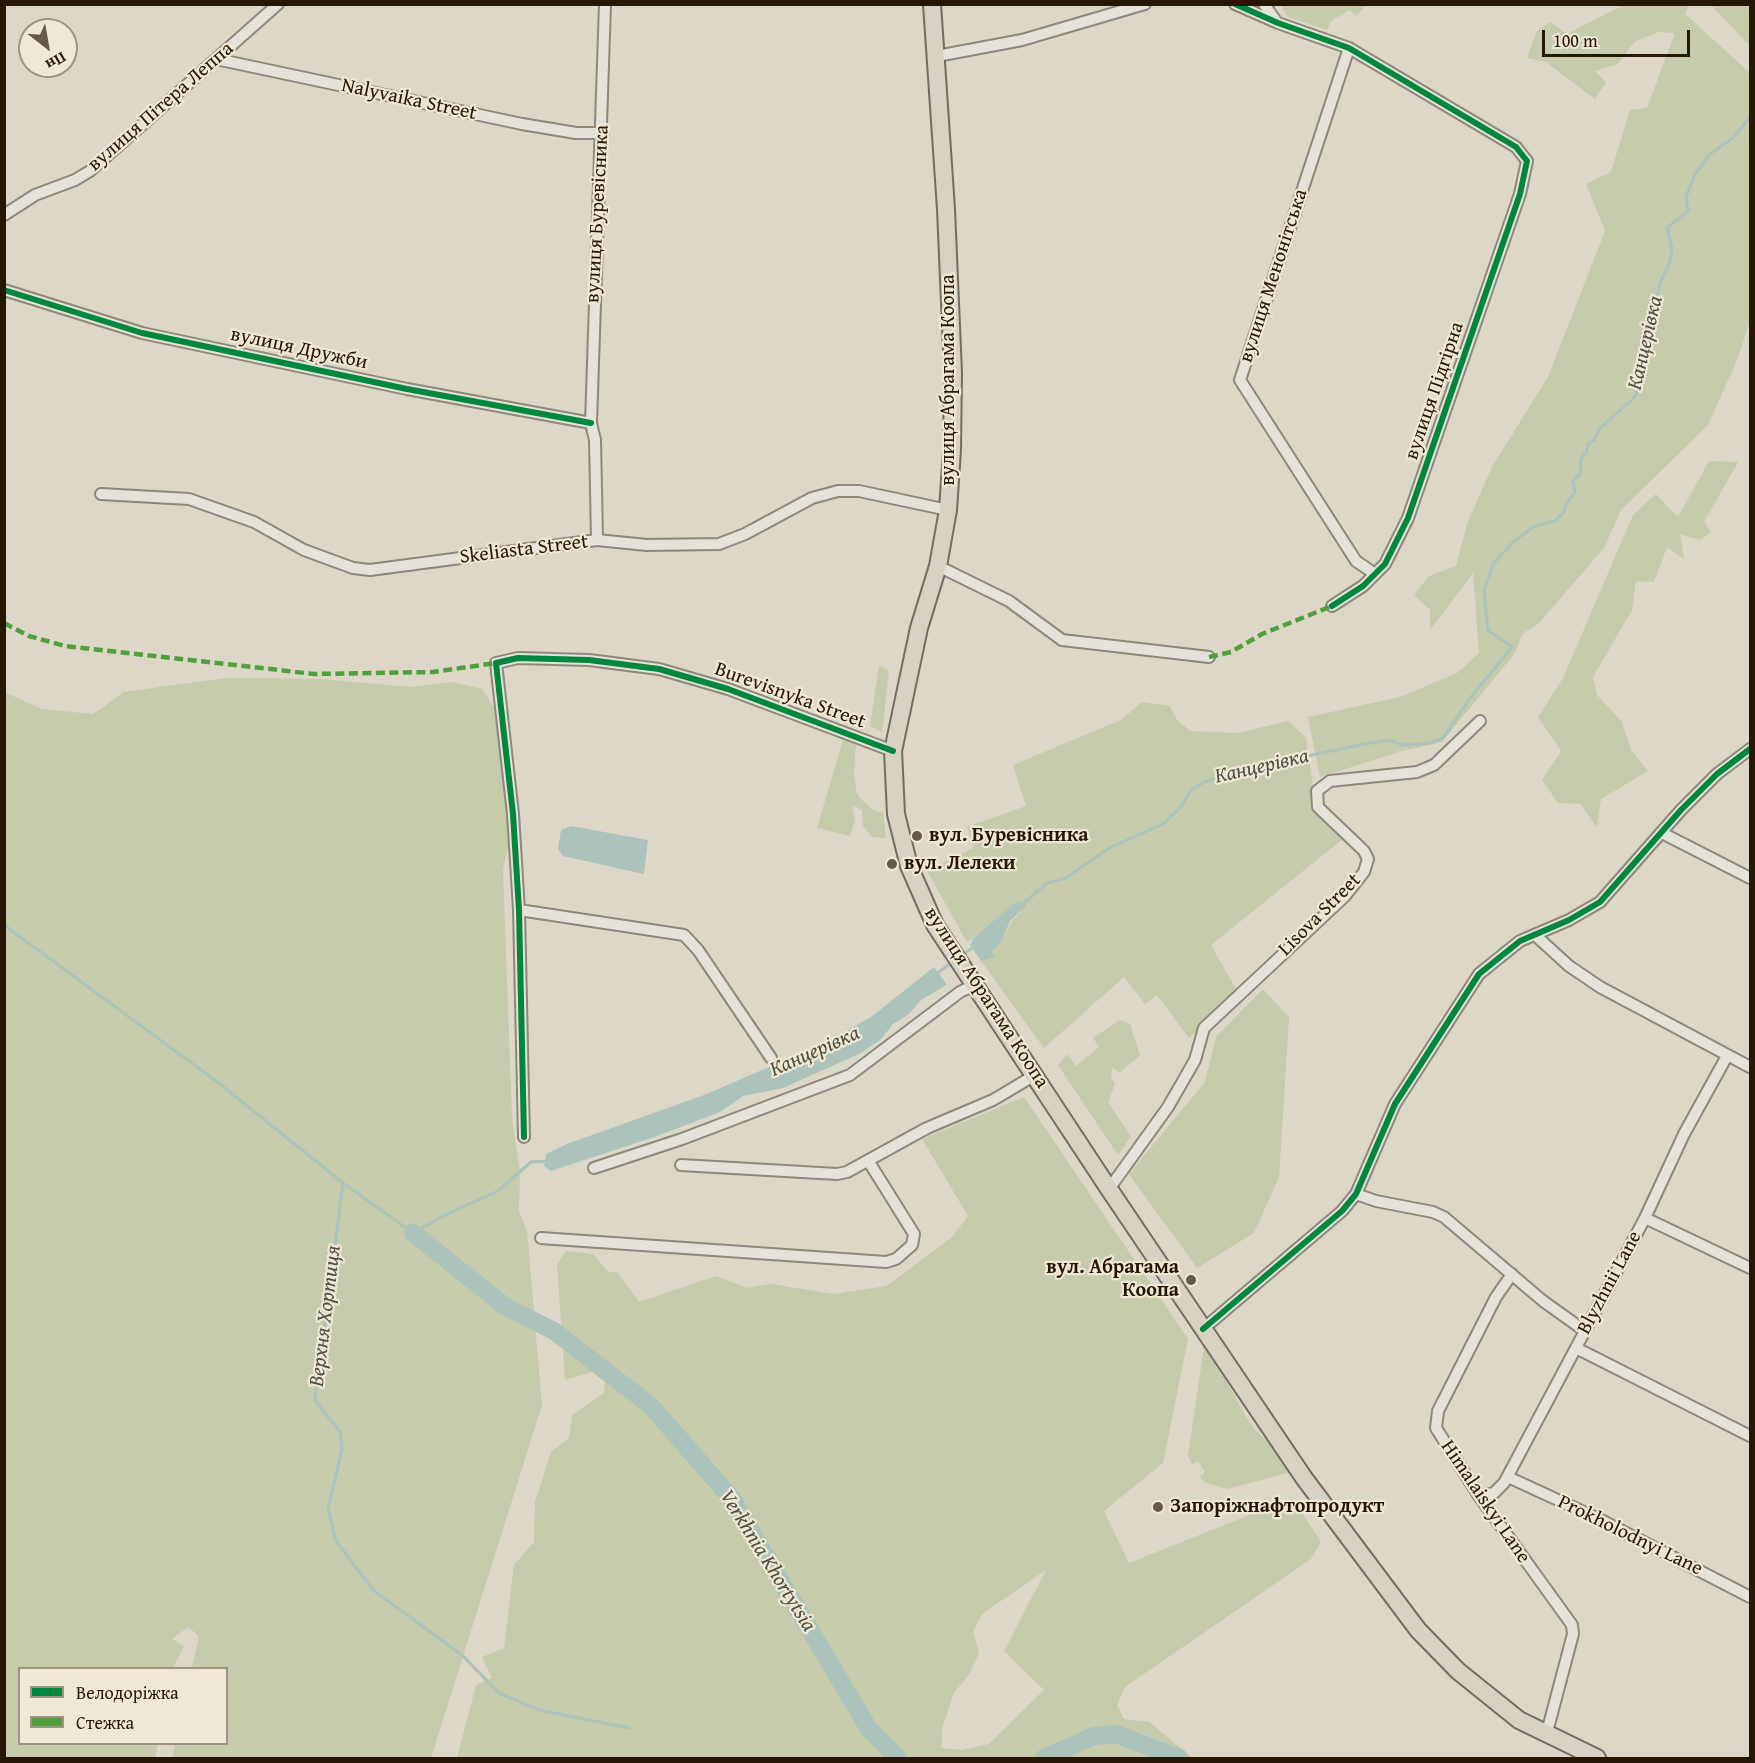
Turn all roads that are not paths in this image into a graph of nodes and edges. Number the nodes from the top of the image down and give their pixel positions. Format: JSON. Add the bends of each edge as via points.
{"nodes":[{"id":1,"x":278,"y":4,"type":"edge"},
{"id":2,"x":605,"y":4,"type":"edge"},
{"id":3,"x":932,"y":4,"type":"edge"},
{"id":4,"x":1145,"y":4,"type":"edge"},
{"id":5,"x":1235,"y":4,"type":"edge"},
{"id":6,"x":1264,"y":4,"type":"edge"},
{"id":7,"x":1278,"y":23,"type":"junction"},
{"id":8,"x":1349,"y":48,"type":"junction"},
{"id":9,"x":937,"y":56,"type":"junction"},
{"id":10,"x":216,"y":59,"type":"junction"},
{"id":11,"x":603,"y":133,"type":"junction"},
{"id":12,"x":4,"y":215,"type":"edge"},
{"id":13,"x":4,"y":290,"type":"edge"},
{"id":14,"x":591,"y":423,"type":"junction"},
{"id":15,"x":101,"y":494,"type":"dead end"},
{"id":16,"x":948,"y":510,"type":"junction"},
{"id":17,"x":597,"y":540,"type":"junction"},
{"id":18,"x":938,"y":566,"type":"junction"},
{"id":19,"x":1375,"y":574,"type":"junction"},
{"id":20,"x":1332,"y":606,"type":"dead end"},
{"id":21,"x":1209,"y":657,"type":"dead end"},
{"id":22,"x":1480,"y":721,"type":"dead end"},
{"id":23,"x":1750,"y":749,"type":"edge"},
{"id":24,"x":893,"y":751,"type":"junction"},
{"id":25,"x":1662,"y":833,"type":"junction"},
{"id":26,"x":1750,"y":878,"type":"edge"},
{"id":27,"x":519,"y":910,"type":"junction"},
{"id":28,"x":1534,"y":935,"type":"junction"},
{"id":29,"x":974,"y":985,"type":"junction"},
{"id":30,"x":1727,"y":1056,"type":"junction"},
{"id":31,"x":771,"y":1058,"type":"dead end"},
{"id":32,"x":1750,"y":1067,"type":"edge"},
{"id":33,"x":1035,"y":1075,"type":"junction"},
{"id":34,"x":524,"y":1137,"type":"dead end"},
{"id":35,"x":869,"y":1162,"type":"junction"},
{"id":36,"x":681,"y":1165,"type":"dead end"},
{"id":37,"x":594,"y":1168,"type":"dead end"},
{"id":38,"x":1109,"y":1189,"type":"junction"},
{"id":39,"x":1356,"y":1194,"type":"junction"},
{"id":40,"x":1645,"y":1218,"type":"junction"},
{"id":41,"x":541,"y":1239,"type":"dead end"},
{"id":42,"x":1750,"y":1269,"type":"edge"},
{"id":43,"x":1512,"y":1274,"type":"junction"},
{"id":44,"x":1203,"y":1329,"type":"junction"},
{"id":45,"x":1585,"y":1331,"type":"junction"},
{"id":46,"x":1576,"y":1348,"type":"junction"},
{"id":47,"x":1750,"y":1436,"type":"edge"},
{"id":48,"x":1508,"y":1477,"type":"junction"},
{"id":49,"x":1479,"y":1496,"type":"junction"},
{"id":50,"x":1750,"y":1597,"type":"edge"},
{"id":51,"x":1547,"y":1732,"type":"junction"},
{"id":52,"x":1597,"y":1758,"type":"edge"}],
"edges":[{"from":1,"to":10,"type":"street","name":"вулиця Пітера Леппа"},
{"from":2,"to":11,"type":"street","name":"вулиця Буревісника"},
{"from":3,"to":9,"type":"main road","name":"вулиця Абрагама Коопа"},
{"from":4,"to":9,"type":"street","via":[[1022,40]]},
{"from":5,"to":7,"type":"street"},
{"from":6,"to":7,"type":"street"},
{"from":7,"to":8,"type":"street"},
{"from":8,"to":19,"type":"street","name":"вулиця Менонітська","via":[[1240,380],[1356,561]]},
{"from":8,"to":19,"type":"street","name":"вулиця Підгірна","via":[[1516,147],[1527,160],[1520,194],[1416,501],[1393,551]]},
{"from":9,"to":16,"type":"main road","name":"вулиця Абрагама Коопа","via":[[953,373]]},
{"from":10,"to":11,"type":"street","name":"Nalyvaika Street","via":[[522,124]]},
{"from":10,"to":12,"type":"street","name":"вулиця Пітера Леппа","via":[[90,171],[35,195]]},
{"from":11,"to":14,"type":"street","name":"вулиця Буревісника"},
{"from":13,"to":14,"type":"street","name":"вулиця Дружби","via":[[142,333]]},
{"from":14,"to":17,"type":"street","via":[[595,440]]},
{"from":15,"to":17,"type":"street","name":"Skeliasta Street","via":[[189,499],[243,518],[304,550],[358,569]]},
{"from":16,"to":17,"type":"street","name":"Skeliasta Street","via":[[859,491],[838,491],[812,498],[719,544],[647,545]]},
{"from":16,"to":18,"type":"main road","name":"вулиця Абрагама Коопа"},
{"from":18,"to":21,"type":"street","via":[[1009,601],[1062,640]]},
{"from":18,"to":24,"type":"main road","name":"вулиця Абрагама Коопа","via":[[919,628]]},
{"from":19,"to":20,"type":"street","name":"вулиця Підгірна"},
{"from":22,"to":38,"type":"street","name":"Lisova Street","via":[[1434,765],[1417,772],[1330,781],[1317,791],[1318,807],[1364,851],[1368,859],[1364,872],[1345,896],[1210,1020],[1195,1060],[1168,1107]]},
{"from":23,"to":25,"type":"street","via":[[1701,790]]},
{"from":24,"to":27,"type":"street","name":"Burevisnyka Street","via":[[728,689],[659,669],[589,660],[518,658],[496,663]]},
{"from":24,"to":29,"type":"main road","name":"вулиця Абрагама Коопа","via":[[896,814],[909,866],[935,926]]},
{"from":25,"to":26,"type":"street"},
{"from":25,"to":28,"type":"street","via":[[1600,902]]},
{"from":27,"to":31,"type":"street","via":[[684,935]]},
{"from":27,"to":34,"type":"street"},
{"from":28,"to":30,"type":"street","via":[[1600,987]]},
{"from":28,"to":39,"type":"street","via":[[1506,950],[1479,974],[1395,1104]]},
{"from":29,"to":33,"type":"main road","name":"вулиця Абрагама Коопа"},
{"from":29,"to":37,"type":"street","via":[[850,1074],[682,1139]]},
{"from":30,"to":32,"type":"street"},
{"from":30,"to":40,"type":"street","name":"Blyzhnii Lane","via":[[1684,1134]]},
{"from":33,"to":35,"type":"street","via":[[993,1100],[913,1135]]},
{"from":33,"to":38,"type":"main road","name":"вулиця Абрагама Коопа"},
{"from":35,"to":36,"type":"street","via":[[837,1174]]},
{"from":35,"to":41,"type":"street","via":[[914,1234],[912,1245],[886,1262]]},
{"from":38,"to":44,"type":"main road","name":"вулиця Абрагама Коопа"},
{"from":39,"to":43,"type":"street","via":[[1376,1202],[1433,1212]]},
{"from":39,"to":44,"type":"street","via":[[1342,1211]]},
{"from":40,"to":42,"type":"street"},
{"from":40,"to":45,"type":"street","name":"Blyzhnii Lane"},
{"from":43,"to":45,"type":"street"},
{"from":43,"to":49,"type":"street","name":"Himalaiskyi Lane","via":[[1496,1297],[1436,1419],[1439,1436]]},
{"from":44,"to":51,"type":"main road","name":"вулиця Абрагама Коопа","via":[[1304,1478],[1418,1630],[1480,1690],[1519,1720]]},
{"from":45,"to":46,"type":"street","name":"Blyzhnii Lane"},
{"from":46,"to":47,"type":"street"},
{"from":46,"to":48,"type":"street","name":"Blyzhnii Lane"},
{"from":48,"to":49,"type":"street","name":"Blyzhnii Lane","via":[[1500,1489]]},
{"from":48,"to":50,"type":"street","name":"Prokholodnyi Lane"},
{"from":49,"to":51,"type":"street","name":"Himalaiskyi Lane","via":[[1572,1625],[1573,1634]]},
{"from":51,"to":52,"type":"main road","name":"вулиця Абрагама Коопа"}]}
